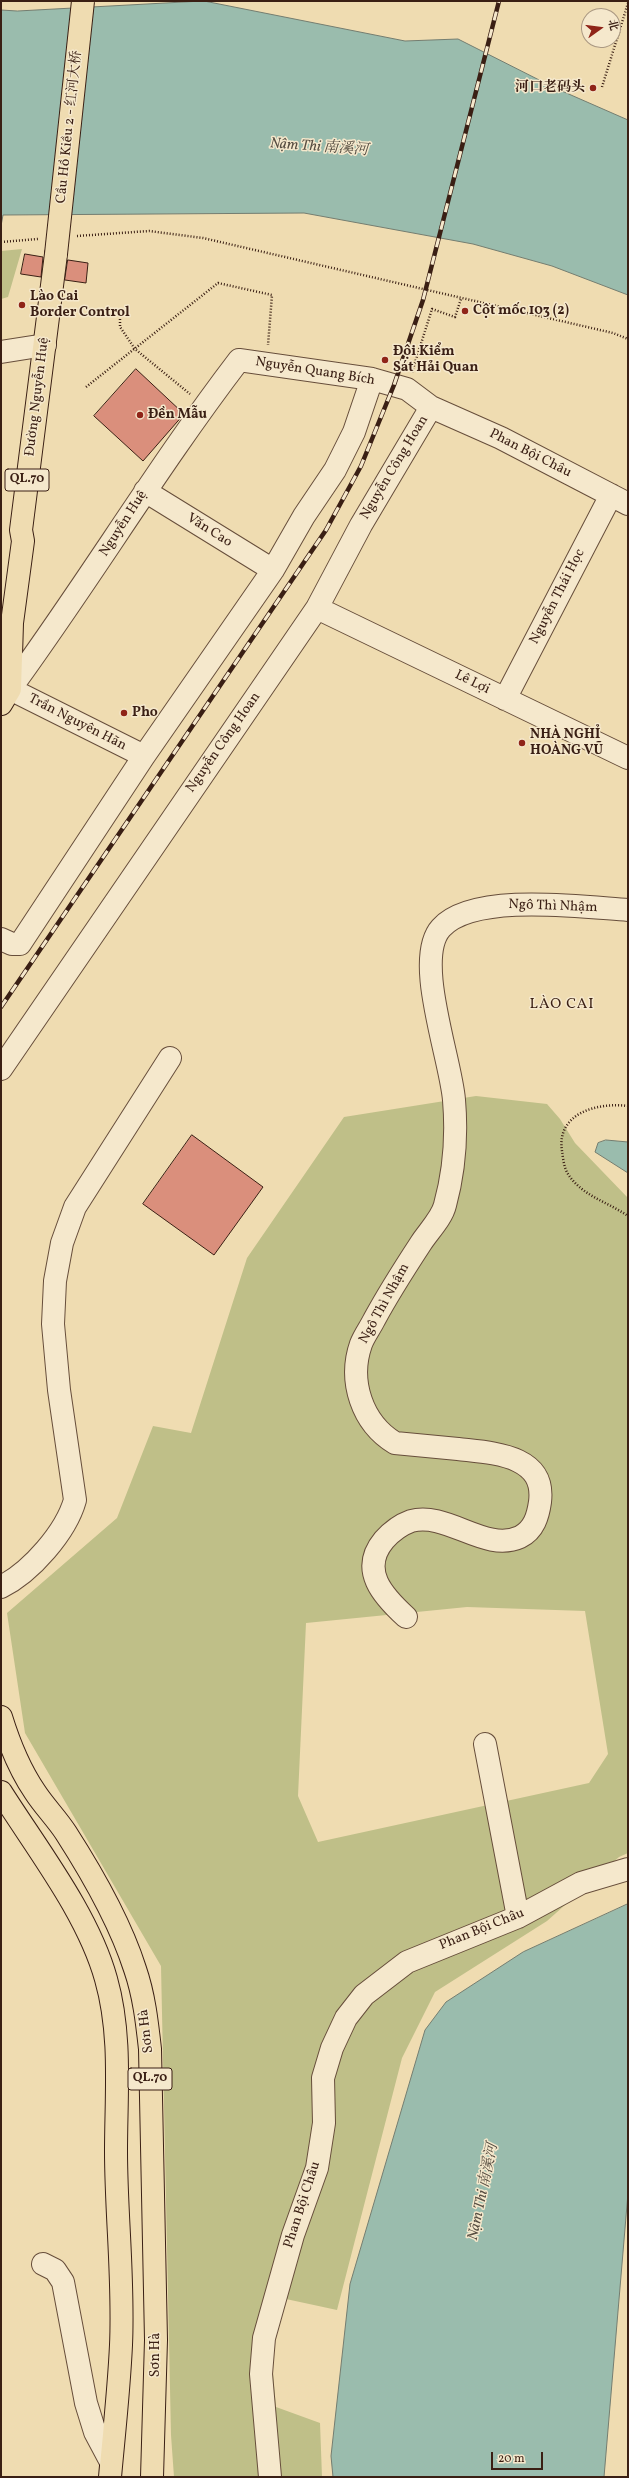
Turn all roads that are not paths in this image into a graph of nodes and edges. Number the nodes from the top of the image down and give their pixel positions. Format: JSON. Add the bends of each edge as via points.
{"nodes":[{"id":1,"x":83,"y":1,"type":"edge"},
{"id":2,"x":56,"y":254,"type":"joint"},
{"id":3,"x":45,"y":345,"type":"junction"},
{"id":4,"x":1,"y":352,"type":"edge"},
{"id":5,"x":239,"y":360,"type":"joint"},
{"id":6,"x":372,"y":379,"type":"junction"},
{"id":7,"x":431,"y":408,"type":"junction"},
{"id":8,"x":145,"y":491,"type":"junction"},
{"id":9,"x":620,"y":500,"type":"edge"},
{"id":10,"x":273,"y":570,"type":"junction"},
{"id":11,"x":317,"y":608,"type":"junction"},
{"id":12,"x":6,"y":622,"type":"edge"},
{"id":13,"x":6,"y":696,"type":"edge"},
{"id":14,"x":506,"y":699,"type":"junction"},
{"id":15,"x":626,"y":753,"type":"edge"},
{"id":16,"x":144,"y":756,"type":"junction"},
{"id":17,"x":628,"y":910,"type":"edge"},
{"id":18,"x":10,"y":942,"type":"edge"},
{"id":19,"x":170,"y":1058,"type":"dead end"},
{"id":20,"x":1,"y":1069,"type":"edge"},
{"id":21,"x":1,"y":1587,"type":"edge"},
{"id":22,"x":406,"y":1617,"type":"dead end"},
{"id":23,"x":1,"y":1717,"type":"edge"},
{"id":24,"x":485,"y":1744,"type":"dead end"},
{"id":25,"x":1,"y":1792,"type":"edge"},
{"id":26,"x":628,"y":1869,"type":"edge"},
{"id":27,"x":518,"y":1917,"type":"junction"},
{"id":28,"x":43,"y":2264,"type":"dead end"},
{"id":29,"x":111,"y":2469,"type":"edge"},
{"id":30,"x":152,"y":2477,"type":"edge"},
{"id":31,"x":270,"y":2477,"type":"edge"}],
"edges":[{"from":1,"to":2,"type":"highway","name":"Cầu Hồ Kiều 2 - 红河大桥","bridge":true},
{"from":2,"to":3,"type":"highway","name":"Đường Nguyễn Huệ","number":"QL.70"},
{"from":3,"to":4,"type":"street"},
{"from":3,"to":12,"type":"highway","name":"Đường Nguyễn Huệ","number":"QL.70","via":[[21,530],[23,541]]},
{"from":5,"to":6,"type":"street","name":"Nguyễn Quang Bích"},
{"from":5,"to":8,"type":"street","name":"Nguyễn Huệ"},
{"from":6,"to":7,"type":"street","name":"Nguyễn Quang Bích","via":[[407,389]]},
{"from":6,"to":10,"type":"street","via":[[354,432],[335,470],[304,516]]},
{"from":7,"to":9,"type":"street","name":"Phan Bội Châu","via":[[501,438]]},
{"from":7,"to":11,"type":"street","name":"Nguyễn Công Hoan","via":[[360,525]]},
{"from":8,"to":10,"type":"street","name":"Văn Cao"},
{"from":8,"to":13,"type":"street","name":"Nguyễn Huệ","via":[[68,609]]},
{"from":9,"to":14,"type":"street","name":"Nguyễn Thái Học"},
{"from":10,"to":16,"type":"street"},
{"from":11,"to":14,"type":"street","name":"Lê Lợi"},
{"from":11,"to":20,"type":"street","name":"Nguyễn Công Hoan"},
{"from":12,"to":13,"type":"highway","name":"Đường Nguyễn Huệ","number":"QL.70"},
{"from":13,"to":16,"type":"street","name":"Trần Nguyên Hãn"},
{"from":14,"to":15,"type":"street","name":"Lê Lợi"},
{"from":16,"to":18,"type":"street"},
{"from":17,"to":22,"type":"street","name":"Ngô Thì Nhậm","via":[[544,904],[503,905],[456,918],[441,928],[430,948],[429,973],[454,1100],[455,1150],[445,1207],[389,1292],[361,1344],[357,1386],[369,1420],[380,1434],[395,1443],[505,1454],[532,1471],[540,1482],[540,1496],[538,1514],[533,1526],[521,1536],[510,1540],[498,1540],[428,1520],[413,1521],[389,1534],[375,1557],[373,1569],[385,1598]]},
{"from":19,"to":21,"type":"street","via":[[75,1207],[62,1243],[55,1281],[53,1324],[59,1390],[75,1500],[71,1516],[58,1536],[41,1555]]},
{"from":23,"to":30,"type":"highway","name":"Sơn Hà","number":"QL.70","via":[[15,1754],[34,1791],[66,1832],[97,1885],[135,1968],[144,2006],[150,2049],[156,2340]]},
{"from":24,"to":27,"type":"street"},
{"from":25,"to":29,"type":"highway","number":"QL.70","via":[[93,1941],[106,1980],[114,2018],[117,2067],[116,2152],[121,2243],[121,2344]]},
{"from":26,"to":27,"type":"street","name":"Phan Bội Châu","via":[[582,1883]]},
{"from":27,"to":31,"type":"street","name":"Phan Bội Châu","via":[[407,1962],[364,1995],[346,2018],[332,2048],[323,2078],[324,2122],[316,2168],[293,2235],[264,2338],[261,2374]]},
{"from":28,"to":29,"type":"street","via":[[55,2270],[63,2282],[86,2403]]}]}
